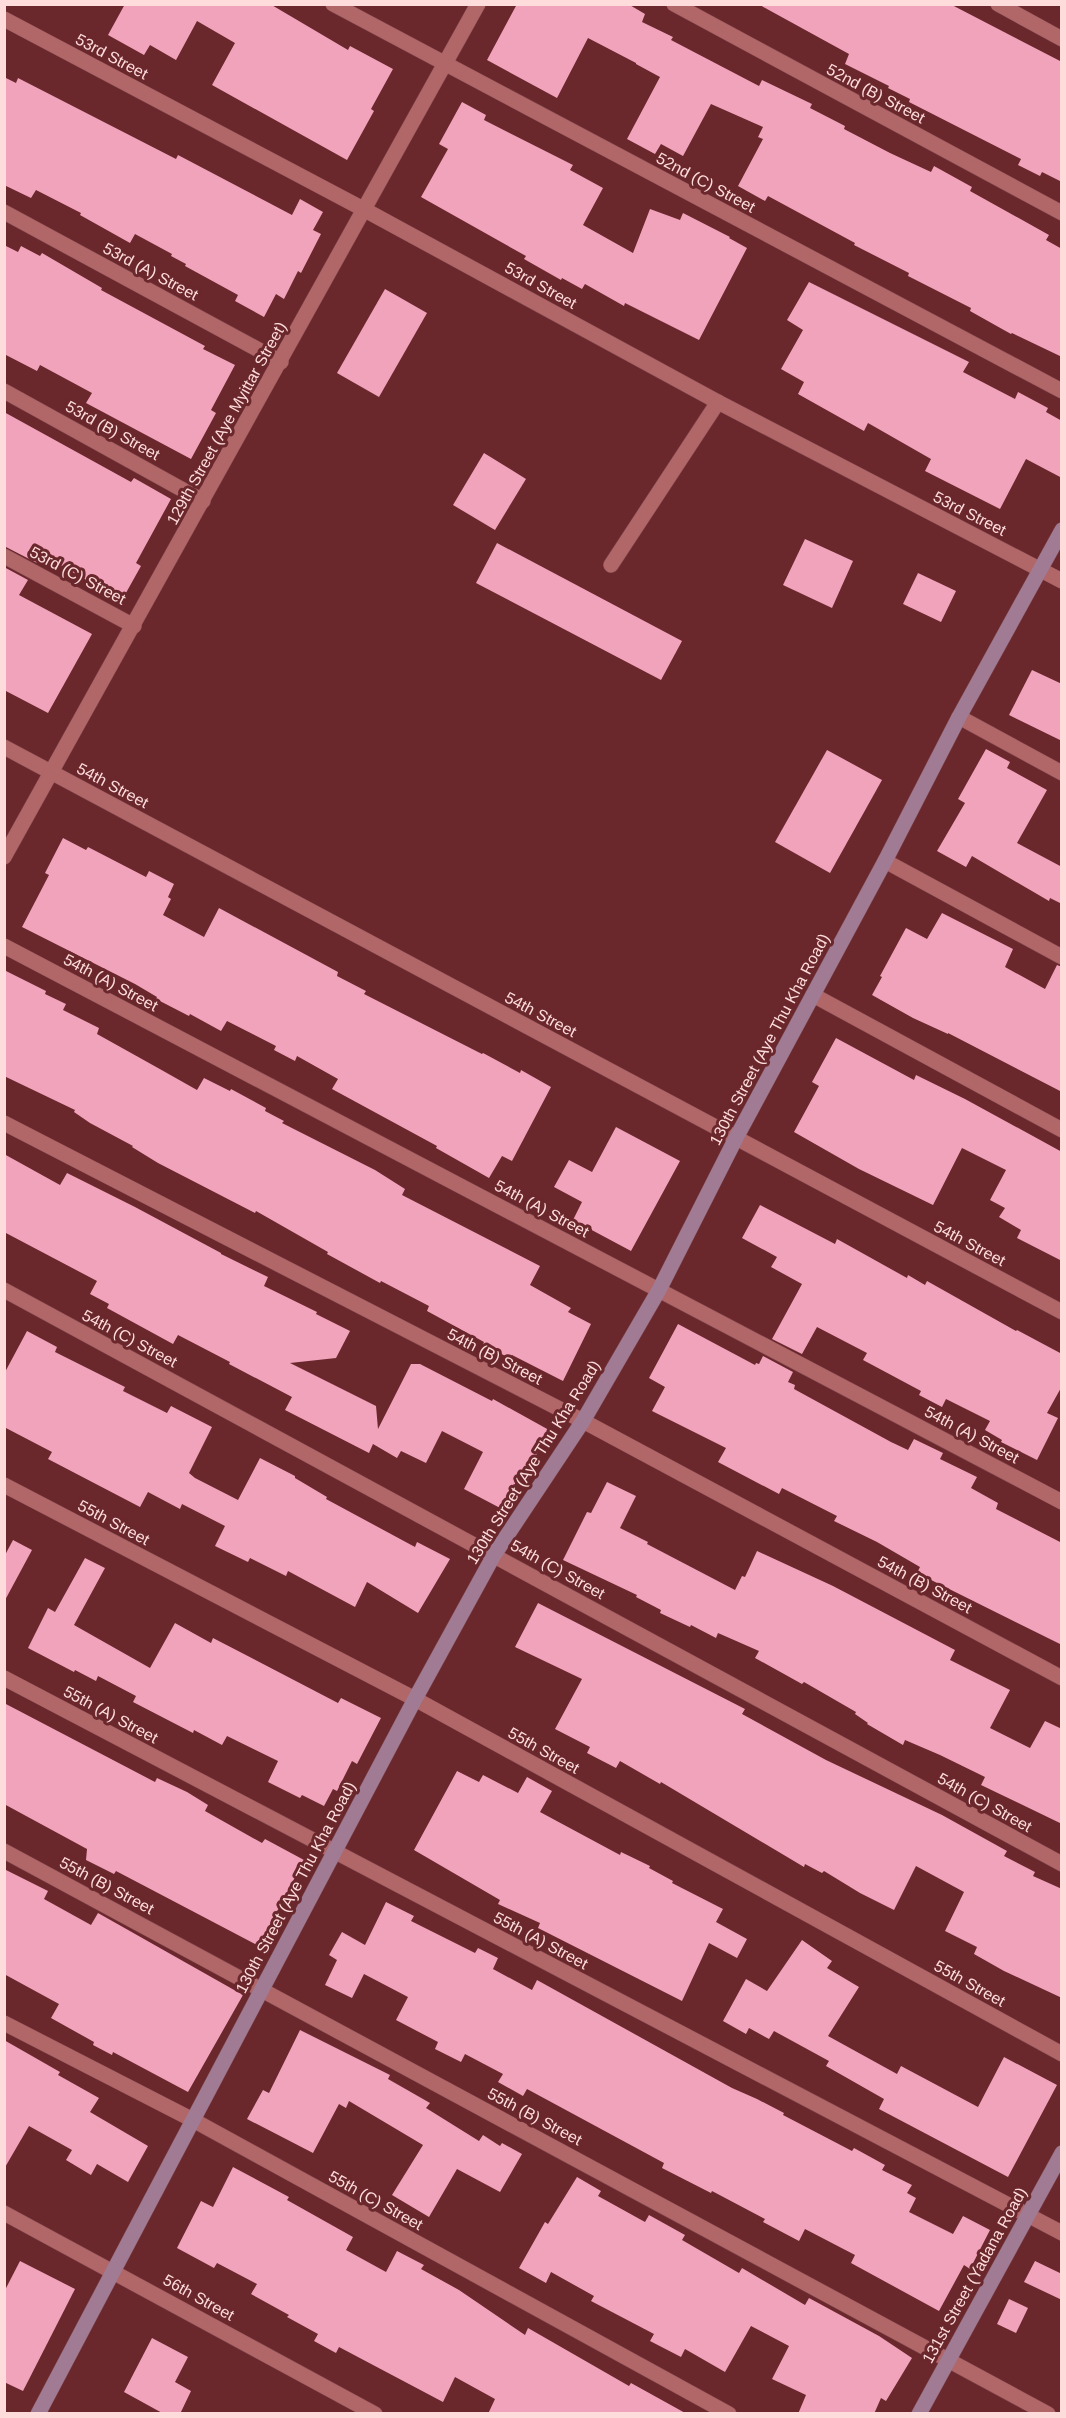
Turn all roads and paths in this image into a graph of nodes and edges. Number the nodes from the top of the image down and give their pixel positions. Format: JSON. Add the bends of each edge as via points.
{"nodes":[{"id":1,"x":333,"y":4,"type":"edge"},
{"id":2,"x":478,"y":4,"type":"edge"},
{"id":3,"x":674,"y":4,"type":"edge"},
{"id":4,"x":998,"y":4,"type":"edge"},
{"id":5,"x":4,"y":19,"type":"edge"},
{"id":6,"x":1062,"y":39,"type":"edge"},
{"id":7,"x":446,"y":65,"type":"junction"},
{"id":8,"x":365,"y":210,"type":"junction"},
{"id":9,"x":4,"y":213,"type":"edge"},
{"id":10,"x":1062,"y":213,"type":"edge"},
{"id":11,"x":281,"y":362,"type":"junction"},
{"id":12,"x":4,"y":391,"type":"edge"},
{"id":13,"x":1062,"y":391,"type":"edge"},
{"id":14,"x":718,"y":402,"type":"junction"},
{"id":15,"x":203,"y":501,"type":"junction"},
{"id":16,"x":1062,"y":530,"type":"edge"},
{"id":17,"x":4,"y":556,"type":"edge"},
{"id":18,"x":611,"y":565,"type":"dead end"},
{"id":19,"x":1040,"y":570,"type":"junction"},
{"id":20,"x":1062,"y":581,"type":"edge"},
{"id":21,"x":134,"y":626,"type":"junction"},
{"id":22,"x":959,"y":717,"type":"junction"},
{"id":23,"x":4,"y":747,"type":"edge"},
{"id":24,"x":51,"y":772,"type":"junction"},
{"id":25,"x":1062,"y":773,"type":"edge"},
{"id":26,"x":4,"y":857,"type":"edge"},
{"id":27,"x":885,"y":861,"type":"junction"},
{"id":28,"x":4,"y":946,"type":"edge"},
{"id":29,"x":1062,"y":957,"type":"edge"},
{"id":30,"x":813,"y":995,"type":"junction"},
{"id":31,"x":4,"y":1123,"type":"edge"},
{"id":32,"x":1062,"y":1130,"type":"edge"},
{"id":33,"x":736,"y":1138,"type":"junction"},
{"id":34,"x":4,"y":1290,"type":"edge"},
{"id":35,"x":659,"y":1290,"type":"junction"},
{"id":36,"x":1062,"y":1312,"type":"edge"},
{"id":37,"x":583,"y":1421,"type":"junction"},
{"id":38,"x":4,"y":1485,"type":"edge"},
{"id":39,"x":1062,"y":1502,"type":"edge"},
{"id":40,"x":494,"y":1555,"type":"junction"},
{"id":41,"x":4,"y":1678,"type":"edge"},
{"id":42,"x":1062,"y":1678,"type":"edge"},
{"id":43,"x":415,"y":1699,"type":"junction"},
{"id":44,"x":4,"y":1851,"type":"edge"},
{"id":45,"x":334,"y":1852,"type":"junction"},
{"id":46,"x":1062,"y":1864,"type":"edge"},
{"id":47,"x":262,"y":1988,"type":"junction"},
{"id":48,"x":4,"y":2023,"type":"edge"},
{"id":49,"x":1062,"y":2054,"type":"edge"},
{"id":50,"x":193,"y":2120,"type":"junction"},
{"id":51,"x":1062,"y":2153,"type":"edge"},
{"id":52,"x":4,"y":2212,"type":"edge"},
{"id":53,"x":1028,"y":2215,"type":"junction"},
{"id":54,"x":1062,"y":2234,"type":"edge"},
{"id":55,"x":114,"y":2271,"type":"junction"},
{"id":56,"x":948,"y":2360,"type":"junction"},
{"id":57,"x":38,"y":2414,"type":"edge"},
{"id":58,"x":375,"y":2414,"type":"edge"},
{"id":59,"x":729,"y":2414,"type":"edge"},
{"id":60,"x":919,"y":2414,"type":"edge"},
{"id":61,"x":1048,"y":2414,"type":"edge"}],
"edges":[{"from":1,"to":7,"type":"street","name":"52nd (C) Street"},
{"from":2,"to":7,"type":"street","name":"129th Street (Aye Myittar Street)"},
{"from":3,"to":10,"type":"street","name":"52nd (B) Street"},
{"from":4,"to":6,"type":"street"},
{"from":5,"to":8,"type":"street","name":"53rd Street"},
{"from":7,"to":8,"type":"street","name":"129th Street (Aye Myittar Street)"},
{"from":7,"to":13,"type":"street","name":"52nd (C) Street"},
{"from":8,"to":11,"type":"street","name":"129th Street (Aye Myittar Street)"},
{"from":8,"to":14,"type":"street","name":"53rd Street"},
{"from":9,"to":11,"type":"street","name":"53rd (A) Street"},
{"from":11,"to":15,"type":"street","name":"129th Street (Aye Myittar Street)"},
{"from":12,"to":15,"type":"street","name":"53rd (B) Street"},
{"from":14,"to":18,"type":"street"},
{"from":14,"to":19,"type":"street","name":"53rd Street"},
{"from":15,"to":21,"type":"street","name":"129th Street (Aye Myittar Street)"},
{"from":16,"to":19,"type":"street","name":"130th Street (Aye Thu Kha Road)"},
{"from":17,"to":21,"type":"street","name":"53rd (C) Street"},
{"from":19,"to":20,"type":"street","name":"53rd Street"},
{"from":19,"to":22,"type":"street","name":"130th Street (Aye Thu Kha Road)"},
{"from":21,"to":24,"type":"street","name":"129th Street (Aye Myittar Street)"},
{"from":22,"to":25,"type":"street"},
{"from":22,"to":27,"type":"street","name":"130th Street (Aye Thu Kha Road)"},
{"from":23,"to":24,"type":"street","name":"54th Street"},
{"from":24,"to":26,"type":"street","name":"129th Street (Aye Myittar Street)"},
{"from":24,"to":33,"type":"street","name":"54th Street"},
{"from":27,"to":29,"type":"street"},
{"from":27,"to":30,"type":"street","name":"130th Street (Aye Thu Kha Road)"},
{"from":28,"to":35,"type":"street","name":"54th (A) Street"},
{"from":30,"to":32,"type":"street"},
{"from":30,"to":33,"type":"street","name":"130th Street (Aye Thu Kha Road)"},
{"from":31,"to":37,"type":"street","name":"54th (B) Street"},
{"from":33,"to":35,"type":"street","name":"130th Street (Aye Thu Kha Road)"},
{"from":33,"to":36,"type":"street","name":"54th Street"},
{"from":34,"to":40,"type":"street","name":"54th (C) Street"},
{"from":35,"to":37,"type":"street","name":"130th Street (Aye Thu Kha Road)"},
{"from":35,"to":39,"type":"street","name":"54th (A) Street"},
{"from":37,"to":40,"type":"street","name":"130th Street (Aye Thu Kha Road)"},
{"from":37,"to":42,"type":"street","name":"54th (B) Street"},
{"from":38,"to":43,"type":"street","name":"55th Street"},
{"from":40,"to":43,"type":"street","name":"130th Street (Aye Thu Kha Road)"},
{"from":40,"to":46,"type":"street","name":"54th (C) Street"},
{"from":41,"to":45,"type":"street","name":"55th (A) Street"},
{"from":43,"to":45,"type":"street","name":"130th Street (Aye Thu Kha Road)"},
{"from":43,"to":49,"type":"street","name":"55th Street"},
{"from":44,"to":47,"type":"street","name":"55th (B) Street"},
{"from":45,"to":47,"type":"street","name":"130th Street (Aye Thu Kha Road)"},
{"from":45,"to":53,"type":"street","name":"55th (A) Street"},
{"from":47,"to":50,"type":"street","name":"130th Street (Aye Thu Kha Road)"},
{"from":47,"to":56,"type":"street","name":"55th (B) Street"},
{"from":48,"to":50,"type":"street","name":"55th (C) Street"},
{"from":50,"to":55,"type":"street","name":"130th Street (Aye Thu Kha Road)"},
{"from":50,"to":59,"type":"street","name":"55th (C) Street"},
{"from":51,"to":53,"type":"street","name":"131st Street (Yadana Road)"},
{"from":52,"to":55,"type":"street","name":"56th Street"},
{"from":53,"to":54,"type":"street","name":"55th (A) Street"},
{"from":53,"to":56,"type":"street","name":"131st Street (Yadana Road)"},
{"from":55,"to":57,"type":"street","name":"130th Street (Aye Thu Kha Road)"},
{"from":55,"to":58,"type":"street","name":"56th Street"},
{"from":56,"to":60,"type":"street","name":"131st Street (Yadana Road)"},
{"from":56,"to":61,"type":"street","name":"55th (B) Street"}]}
